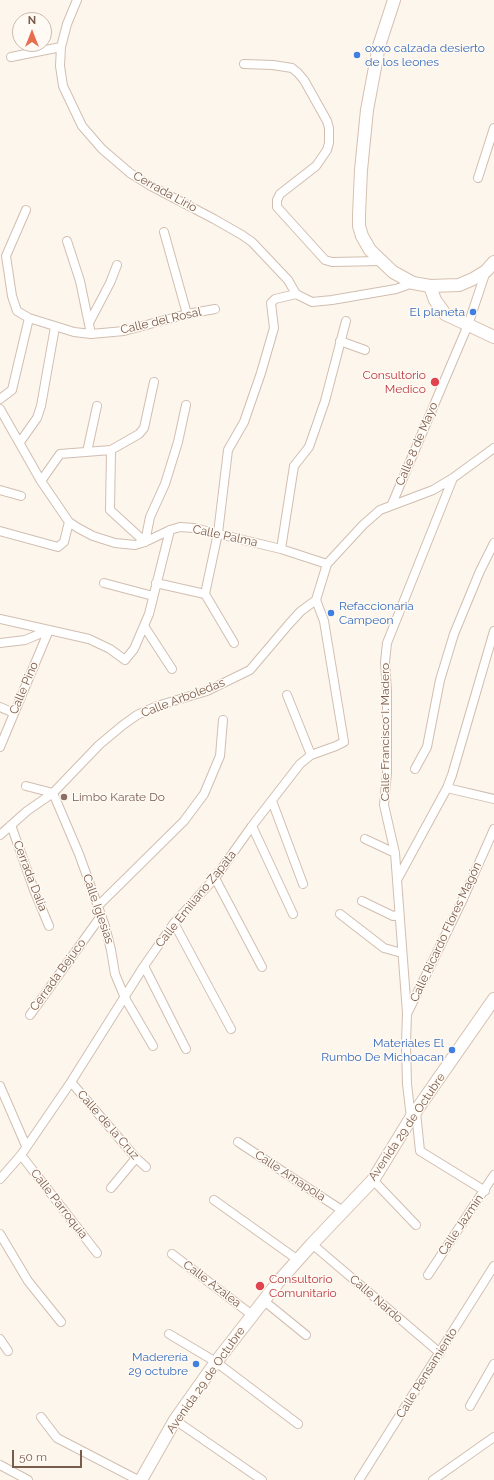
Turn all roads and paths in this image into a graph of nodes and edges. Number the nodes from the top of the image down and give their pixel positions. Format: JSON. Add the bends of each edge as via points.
{"nodes":[{"id":1,"x":77,"y":0,"type":"edge"},
{"id":2,"x":394,"y":0,"type":"edge"},
{"id":3,"x":61,"y":47,"type":"junction"},
{"id":4,"x":11,"y":57,"type":"dead end"},
{"id":5,"x":244,"y":64,"type":"dead end"},
{"id":6,"x":494,"y":128,"type":"edge"},
{"id":7,"x":491,"y":149,"type":"edge"},
{"id":8,"x":478,"y":178,"type":"dead end"},
{"id":9,"x":26,"y":210,"type":"dead end"},
{"id":10,"x":164,"y":232,"type":"dead end"},
{"id":11,"x":67,"y":241,"type":"dead end"},
{"id":12,"x":381,"y":261,"type":"junction"},
{"id":13,"x":117,"y":265,"type":"dead end"},
{"id":14,"x":490,"y":266,"type":"edge"},
{"id":15,"x":413,"y":282,"type":"junction"},
{"id":16,"x":430,"y":286,"type":"junction"},
{"id":17,"x":296,"y":294,"type":"junction"},
{"id":18,"x":215,"y":309,"type":"dead end"},
{"id":19,"x":187,"y":314,"type":"junction"},
{"id":20,"x":29,"y":318,"type":"junction"},
{"id":21,"x":346,"y":321,"type":"dead end"},
{"id":22,"x":89,"y":323,"type":"junction"},
{"id":23,"x":468,"y":325,"type":"junction"},
{"id":24,"x":55,"y":327,"type":"junction"},
{"id":25,"x":91,"y":334,"type":"junction"},
{"id":26,"x":494,"y":337,"type":"edge"},
{"id":27,"x":340,"y":341,"type":"junction"},
{"id":28,"x":365,"y":350,"type":"dead end"},
{"id":29,"x":154,"y":382,"type":"dead end"},
{"id":30,"x":0,"y":399,"type":"edge"},
{"id":31,"x":186,"y":405,"type":"dead end"},
{"id":32,"x":97,"y":406,"type":"dead end"},
{"id":33,"x":0,"y":410,"type":"edge"},
{"id":34,"x":20,"y":442,"type":"junction"},
{"id":35,"x":494,"y":448,"type":"edge"},
{"id":36,"x":111,"y":450,"type":"junction"},
{"id":37,"x":88,"y":452,"type":"junction"},
{"id":38,"x":453,"y":478,"type":"junction"},
{"id":39,"x":41,"y":480,"type":"junction"},
{"id":40,"x":0,"y":490,"type":"edge"},
{"id":41,"x":21,"y":496,"type":"dead end"},
{"id":42,"x":392,"y":504,"type":"junction"},
{"id":43,"x":69,"y":522,"type":"junction"},
{"id":44,"x":170,"y":530,"type":"junction"},
{"id":45,"x":0,"y":531,"type":"edge"},
{"id":46,"x":218,"y":534,"type":"junction"},
{"id":47,"x":145,"y":542,"type":"junction"},
{"id":48,"x":494,"y":543,"type":"edge"},
{"id":49,"x":281,"y":549,"type":"junction"},
{"id":50,"x":327,"y":564,"type":"junction"},
{"id":51,"x":104,"y":583,"type":"dead end"},
{"id":52,"x":156,"y":583,"type":"junction"},
{"id":53,"x":205,"y":594,"type":"junction"},
{"id":54,"x":153,"y":596,"type":"junction"},
{"id":55,"x":316,"y":600,"type":"junction"},
{"id":56,"x":0,"y":619,"type":"edge"},
{"id":57,"x":144,"y":626,"type":"junction"},
{"id":58,"x":49,"y":630,"type":"junction"},
{"id":59,"x":494,"y":631,"type":"edge"},
{"id":60,"x":0,"y":643,"type":"edge"},
{"id":61,"x":234,"y":643,"type":"dead end"},
{"id":62,"x":172,"y":669,"type":"dead end"},
{"id":63,"x":287,"y":695,"type":"dead end"},
{"id":64,"x":0,"y":707,"type":"edge"},
{"id":65,"x":14,"y":713,"type":"junction"},
{"id":66,"x":223,"y":720,"type":"dead end"},
{"id":67,"x":0,"y":747,"type":"edge"},
{"id":68,"x":311,"y":755,"type":"junction"},
{"id":69,"x":415,"y":769,"type":"dead end"},
{"id":70,"x":26,"y":786,"type":"dead end"},
{"id":71,"x":446,"y":788,"type":"junction"},
{"id":72,"x":53,"y":793,"type":"junction"},
{"id":73,"x":494,"y":799,"type":"edge"},
{"id":74,"x":272,"y":802,"type":"junction"},
{"id":75,"x":11,"y":825,"type":"junction"},
{"id":76,"x":252,"y":826,"type":"junction"},
{"id":77,"x":494,"y":829,"type":"edge"},
{"id":78,"x":0,"y":835,"type":"edge"},
{"id":79,"x":365,"y":839,"type":"dead end"},
{"id":80,"x":395,"y":854,"type":"junction"},
{"id":81,"x":215,"y":878,"type":"junction"},
{"id":82,"x":397,"y":881,"type":"junction"},
{"id":83,"x":303,"y":884,"type":"dead end"},
{"id":84,"x":362,"y":901,"type":"dead end"},
{"id":85,"x":98,"y":906,"type":"junction"},
{"id":86,"x":293,"y":914,"type":"dead end"},
{"id":87,"x":340,"y":914,"type":"dead end"},
{"id":88,"x":399,"y":915,"type":"junction"},
{"id":89,"x":102,"y":916,"type":"junction"},
{"id":90,"x":174,"y":923,"type":"junction"},
{"id":91,"x":50,"y":926,"type":"dead end"},
{"id":92,"x":402,"y":953,"type":"junction"},
{"id":93,"x":144,"y":966,"type":"junction"},
{"id":94,"x":262,"y":967,"type":"dead end"},
{"id":95,"x":125,"y":998,"type":"junction"},
{"id":96,"x":494,"y":999,"type":"edge"},
{"id":97,"x":407,"y":1012,"type":"junction"},
{"id":98,"x":30,"y":1015,"type":"dead end"},
{"id":99,"x":231,"y":1029,"type":"dead end"},
{"id":100,"x":153,"y":1046,"type":"dead end"},
{"id":101,"x":186,"y":1049,"type":"dead end"},
{"id":102,"x":71,"y":1082,"type":"junction"},
{"id":103,"x":0,"y":1086,"type":"edge"},
{"id":104,"x":414,"y":1115,"type":"junction"},
{"id":105,"x":238,"y":1142,"type":"dead end"},
{"id":106,"x":26,"y":1146,"type":"junction"},
{"id":107,"x":21,"y":1155,"type":"junction"},
{"id":108,"x":136,"y":1158,"type":"junction"},
{"id":109,"x":146,"y":1167,"type":"dead end"},
{"id":110,"x":494,"y":1175,"type":"edge"},
{"id":111,"x":0,"y":1179,"type":"edge"},
{"id":112,"x":373,"y":1180,"type":"junction"},
{"id":113,"x":111,"y":1188,"type":"dead end"},
{"id":114,"x":485,"y":1191,"type":"junction"},
{"id":115,"x":214,"y":1200,"type":"dead end"},
{"id":116,"x":343,"y":1211,"type":"junction"},
{"id":117,"x":416,"y":1225,"type":"dead end"},
{"id":118,"x":0,"y":1234,"type":"edge"},
{"id":119,"x":312,"y":1244,"type":"junction"},
{"id":120,"x":97,"y":1253,"type":"dead end"},
{"id":121,"x":172,"y":1254,"type":"dead end"},
{"id":122,"x":298,"y":1260,"type":"junction"},
{"id":123,"x":494,"y":1266,"type":"edge"},
{"id":124,"x":428,"y":1275,"type":"dead end"},
{"id":125,"x":263,"y":1300,"type":"junction"},
{"id":126,"x":252,"y":1314,"type":"junction"},
{"id":127,"x":61,"y":1322,"type":"dead end"},
{"id":128,"x":168,"y":1334,"type":"dead end"},
{"id":129,"x":306,"y":1336,"type":"dead end"},
{"id":130,"x":0,"y":1339,"type":"edge"},
{"id":131,"x":8,"y":1351,"type":"dead end"},
{"id":132,"x":440,"y":1353,"type":"junction"},
{"id":133,"x":216,"y":1362,"type":"junction"},
{"id":134,"x":494,"y":1364,"type":"edge"},
{"id":135,"x":470,"y":1406,"type":"dead end"},
{"id":136,"x":41,"y":1417,"type":"dead end"},
{"id":137,"x":175,"y":1420,"type":"junction"},
{"id":138,"x":298,"y":1424,"type":"dead end"},
{"id":139,"x":494,"y":1437,"type":"edge"},
{"id":140,"x":0,"y":1465,"type":"edge"},
{"id":141,"x":28,"y":1480,"type":"edge"},
{"id":142,"x":138,"y":1480,"type":"edge"},
{"id":143,"x":141,"y":1480,"type":"edge"},
{"id":144,"x":262,"y":1480,"type":"edge"},
{"id":145,"x":359,"y":1480,"type":"edge"},
{"id":146,"x":433,"y":1480,"type":"edge"}],
"edges":[{"from":1,"to":3,"type":"street","name":"Cerrada Lirio"},
{"from":2,"to":12,"type":"street","via":[[379,46],[367,110],[361,170],[359,226],[366,244]]},
{"from":3,"to":4,"type":"street"},
{"from":3,"to":17,"type":"street","name":"Cerrada Lirio","via":[[60,66],[64,86],[82,126],[102,149],[130,173],[151,186],[242,235],[288,280]]},
{"from":5,"to":12,"type":"street","via":[[273,65],[292,68],[298,72],[328,121],[327,150],[316,166],[280,194],[277,207],[325,260]]},
{"from":6,"to":7,"type":"street"},
{"from":7,"to":8,"type":"street"},
{"from":9,"to":20,"type":"street","via":[[6,256],[17,311]]},
{"from":10,"to":19,"type":"street"},
{"from":11,"to":22,"type":"street","via":[[80,281]]},
{"from":12,"to":15,"type":"street","via":[[394,272]]},
{"from":13,"to":22,"type":"street"},
{"from":14,"to":16,"type":"street","via":[[473,279],[459,284]]},
{"from":14,"to":23,"type":"street","name":"Calle 8 de Mayo"},
{"from":15,"to":16,"type":"street"},
{"from":15,"to":17,"type":"street","via":[[396,289],[320,302],[312,302]]},
{"from":16,"to":23,"type":"street","via":[[435,300],[445,314]]},
{"from":17,"to":46,"type":"street","via":[[275,299],[272,303],[274,328],[261,374],[244,422],[228,450]]},
{"from":18,"to":19,"type":"street","name":"Calle del Rosal"},
{"from":19,"to":25,"type":"street","name":"Calle del Rosal","via":[[124,331]]},
{"from":20,"to":24,"type":"street","name":"Calle del Rosal"},
{"from":20,"to":30,"type":"street","via":[[12,390]]},
{"from":21,"to":27,"type":"street"},
{"from":22,"to":25,"type":"street"},
{"from":23,"to":26,"type":"street"},
{"from":23,"to":42,"type":"street","name":"Calle 8 de Mayo"},
{"from":24,"to":25,"type":"street","name":"Calle del Rosal"},
{"from":24,"to":34,"type":"street","via":[[41,406],[37,418]]},
{"from":27,"to":28,"type":"street"},
{"from":27,"to":49,"type":"street","via":[[309,447],[294,466]]},
{"from":29,"to":36,"type":"street","via":[[144,428],[140,434]]},
{"from":31,"to":47,"type":"street","via":[[178,442],[165,484],[150,518]]},
{"from":32,"to":37,"type":"street"},
{"from":33,"to":34,"type":"street","name":"Calle Palma"},
{"from":34,"to":39,"type":"street","name":"Calle Palma"},
{"from":35,"to":38,"type":"street"},
{"from":36,"to":37,"type":"street"},
{"from":36,"to":47,"type":"street","via":[[110,510]]},
{"from":37,"to":39,"type":"street","via":[[60,454]]},
{"from":38,"to":42,"type":"street","via":[[433,490]]},
{"from":38,"to":80,"type":"street","name":"Calle Francisco I. Madero","via":[[387,643],[387,773],[384,805]]},
{"from":39,"to":43,"type":"street","name":"Calle Palma"},
{"from":40,"to":41,"type":"street"},
{"from":42,"to":50,"type":"street","via":[[380,510],[363,525]]},
{"from":43,"to":45,"type":"street","via":[[64,542],[58,547]]},
{"from":43,"to":47,"type":"street","name":"Calle Palma","via":[[104,540],[135,545]]},
{"from":44,"to":46,"type":"street","name":"Calle Palma","via":[[180,527]]},
{"from":44,"to":47,"type":"street","name":"Calle Palma"},
{"from":44,"to":52,"type":"street"},
{"from":46,"to":49,"type":"street","name":"Calle Palma"},
{"from":46,"to":53,"type":"street"},
{"from":48,"to":69,"type":"street","via":[[454,634],[440,680],[427,747]]},
{"from":49,"to":50,"type":"street","name":"Calle Palma"},
{"from":50,"to":55,"type":"street"},
{"from":51,"to":54,"type":"street"},
{"from":52,"to":53,"type":"street"},
{"from":52,"to":54,"type":"street"},
{"from":53,"to":61,"type":"street"},
{"from":54,"to":57,"type":"street"},
{"from":55,"to":68,"type":"street","name":"Calle Emiliano Zapata","via":[[324,621],[344,742]]},
{"from":55,"to":72,"type":"street","name":"Calle Arboledas","via":[[301,611],[250,670],[207,691],[157,706],[137,715],[98,745]]},
{"from":56,"to":58,"type":"street"},
{"from":57,"to":58,"type":"street","via":[[134,649],[125,660],[110,649],[89,640]]},
{"from":57,"to":62,"type":"street"},
{"from":58,"to":60,"type":"street","via":[[25,640]]},
{"from":58,"to":65,"type":"street","name":"Calle Pino"},
{"from":59,"to":71,"type":"street"},
{"from":63,"to":68,"type":"street"},
{"from":64,"to":65,"type":"street"},
{"from":65,"to":67,"type":"street","name":"Calle Pino"},
{"from":66,"to":85,"type":"street","via":[[220,756],[204,794],[184,822]]},
{"from":68,"to":74,"type":"street","name":"Calle Emiliano Zapata","via":[[300,764]]},
{"from":70,"to":72,"type":"street"},
{"from":71,"to":73,"type":"street"},
{"from":71,"to":82,"type":"street"},
{"from":72,"to":75,"type":"street","name":"Calle Arboledas"},
{"from":72,"to":85,"type":"street","name":"Calle Iglesias"},
{"from":74,"to":76,"type":"street","name":"Calle Emiliano Zapata"},
{"from":74,"to":83,"type":"street"},
{"from":75,"to":78,"type":"street","name":"Calle Arboledas"},
{"from":75,"to":91,"type":"street","name":"Cerrada Dalia"},
{"from":76,"to":81,"type":"street","name":"Calle Emiliano Zapata"},
{"from":76,"to":86,"type":"street"},
{"from":77,"to":97,"type":"street","name":"Calle Ricardo Flores Magón","via":[[463,899]]},
{"from":79,"to":80,"type":"street"},
{"from":80,"to":82,"type":"street","name":"Calle Francisco I. Madero"},
{"from":81,"to":90,"type":"street","name":"Calle Emiliano Zapata"},
{"from":81,"to":94,"type":"street"},
{"from":82,"to":88,"type":"street","name":"Calle Francisco I. Madero"},
{"from":84,"to":88,"type":"street","via":[[394,916]]},
{"from":85,"to":89,"type":"street","name":"Calle Iglesias"},
{"from":87,"to":92,"type":"street","via":[[384,948]]},
{"from":88,"to":92,"type":"street","name":"Calle Francisco I. Madero"},
{"from":89,"to":95,"type":"street","name":"Calle Iglesias","via":[[116,974]]},
{"from":89,"to":98,"type":"street","name":"Cerrada Bejuco"},
{"from":90,"to":93,"type":"street","name":"Calle Emiliano Zapata"},
{"from":90,"to":99,"type":"street"},
{"from":92,"to":97,"type":"street","name":"Calle Francisco I. Madero"},
{"from":93,"to":95,"type":"street","name":"Calle Emiliano Zapata"},
{"from":93,"to":101,"type":"street"},
{"from":95,"to":100,"type":"street","name":"Calle Iglesias"},
{"from":95,"to":102,"type":"street","name":"Calle Emiliano Zapata"},
{"from":96,"to":104,"type":"street","name":"Avenida 29 de Octubre"},
{"from":97,"to":104,"type":"street","name":"Calle Francisco I. Madero","via":[[408,1084]]},
{"from":102,"to":106,"type":"street","name":"Calle Emiliano Zapata"},
{"from":102,"to":108,"type":"street","name":"Calle de la Cruz"},
{"from":103,"to":106,"type":"street"},
{"from":104,"to":112,"type":"street","name":"Avenida 29 de Octubre"},
{"from":104,"to":114,"type":"street","name":"Calle Francisco I. Madero","via":[[420,1151]]},
{"from":105,"to":116,"type":"street","name":"Calle Amapola"},
{"from":106,"to":107,"type":"street","name":"Calle Emiliano Zapata"},
{"from":107,"to":111,"type":"street","name":"Calle Emiliano Zapata"},
{"from":107,"to":120,"type":"street","name":"Calle Parroquia"},
{"from":108,"to":109,"type":"street","name":"Calle de la Cruz"},
{"from":108,"to":113,"type":"street"},
{"from":110,"to":114,"type":"street","name":"Calle Jazmín"},
{"from":112,"to":116,"type":"street","name":"Avenida 29 de Octubre"},
{"from":112,"to":117,"type":"street"},
{"from":114,"to":124,"type":"street","name":"Calle Jazmín"},
{"from":115,"to":122,"type":"street"},
{"from":116,"to":119,"type":"street","name":"Avenida 29 de Octubre"},
{"from":118,"to":127,"type":"street","via":[[28,1280]]},
{"from":119,"to":122,"type":"street","name":"Avenida 29 de Octubre"},
{"from":119,"to":132,"type":"street","name":"Calle Nardo"},
{"from":121,"to":126,"type":"street","name":"Calle Azalea"},
{"from":122,"to":125,"type":"street","name":"Avenida 29 de Octubre"},
{"from":123,"to":132,"type":"street","name":"Calle Pensamiento"},
{"from":125,"to":126,"type":"street","name":"Avenida 29 de Octubre"},
{"from":125,"to":129,"type":"street"},
{"from":126,"to":133,"type":"street","name":"Avenida 29 de Octubre"},
{"from":128,"to":133,"type":"street"},
{"from":130,"to":131,"type":"street"},
{"from":132,"to":145,"type":"street","name":"Calle Pensamiento"},
{"from":133,"to":137,"type":"street","name":"Avenida 29 de Octubre"},
{"from":133,"to":138,"type":"street"},
{"from":134,"to":135,"type":"street"},
{"from":136,"to":142,"type":"street","via":[[57,1438]]},
{"from":137,"to":143,"type":"street","name":"Avenida 29 de Octubre"},
{"from":137,"to":144,"type":"street"},
{"from":139,"to":146,"type":"street"},
{"from":140,"to":141,"type":"street"}]}
